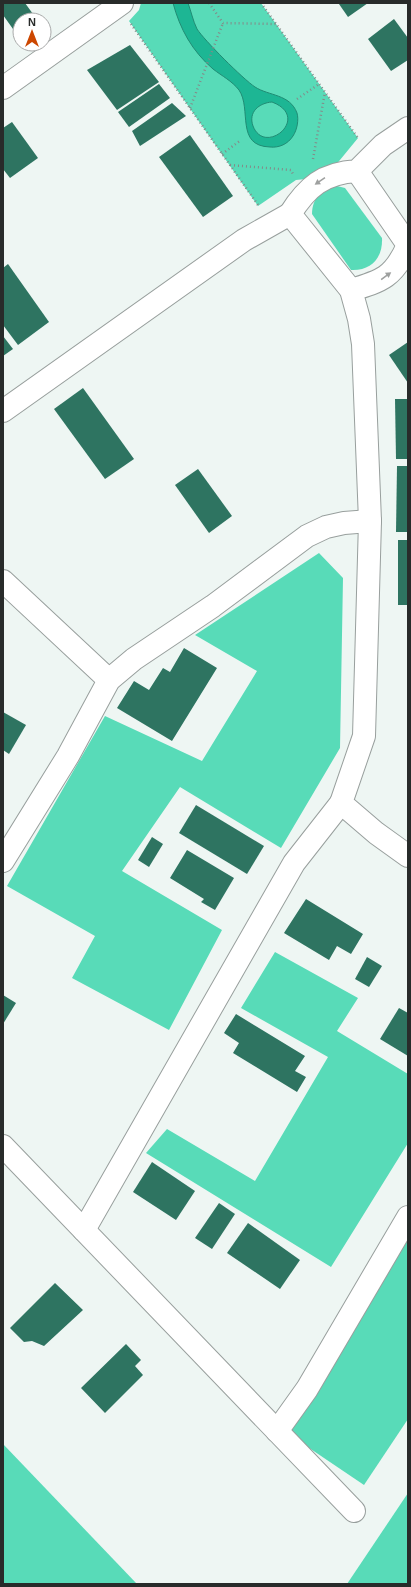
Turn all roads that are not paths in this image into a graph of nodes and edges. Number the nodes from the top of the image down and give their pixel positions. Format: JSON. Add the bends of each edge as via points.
{"nodes":[{"id":1,"x":125,"y":12,"type":"edge"},
{"id":2,"x":3,"y":88,"type":"edge"},
{"id":3,"x":408,"y":128,"type":"edge"},
{"id":4,"x":356,"y":171,"type":"junction"},
{"id":5,"x":290,"y":214,"type":"junction"},
{"id":6,"x":408,"y":246,"type":"edge"},
{"id":7,"x":350,"y":290,"type":"junction"},
{"id":8,"x":3,"y":411,"type":"edge"},
{"id":9,"x":370,"y":521,"type":"junction"},
{"id":10,"x":3,"y":581,"type":"edge"},
{"id":11,"x":110,"y":680,"type":"junction"},
{"id":12,"x":341,"y":804,"type":"junction"},
{"id":13,"x":408,"y":856,"type":"edge"},
{"id":14,"x":3,"y":861,"type":"edge"},
{"id":15,"x":3,"y":1146,"type":"edge"},
{"id":16,"x":408,"y":1217,"type":"edge"},
{"id":17,"x":84,"y":1230,"type":"junction"},
{"id":18,"x":277,"y":1431,"type":"junction"},
{"id":19,"x":354,"y":1511,"type":"dead end"}],
"edges":[{"from":1,"to":2,"type":"street"},
{"from":3,"to":4,"type":"street","via":[[383,145]]},
{"from":4,"to":5,"type":"street","one_way":true,"via":[[340,172],[312,186]]},
{"from":4,"to":6,"type":"street"},
{"from":5,"to":7,"type":"street"},
{"from":5,"to":8,"type":"street","via":[[244,240]]},
{"from":7,"to":6,"type":"street","one_way":true,"via":[[376,283],[390,273],[400,262]]},
{"from":7,"to":9,"type":"street","via":[[363,344]]},
{"from":9,"to":11,"type":"street","via":[[338,524],[307,536],[213,606],[134,659]]},
{"from":9,"to":12,"type":"street","via":[[364,736]]},
{"from":10,"to":11,"type":"street"},
{"from":11,"to":14,"type":"street","via":[[68,756]]},
{"from":12,"to":13,"type":"street","via":[[376,834]]},
{"from":12,"to":17,"type":"street","via":[[294,864]]},
{"from":15,"to":17,"type":"street"},
{"from":16,"to":18,"type":"street","via":[[307,1389]]},
{"from":17,"to":18,"type":"street"},
{"from":18,"to":19,"type":"street"}]}
